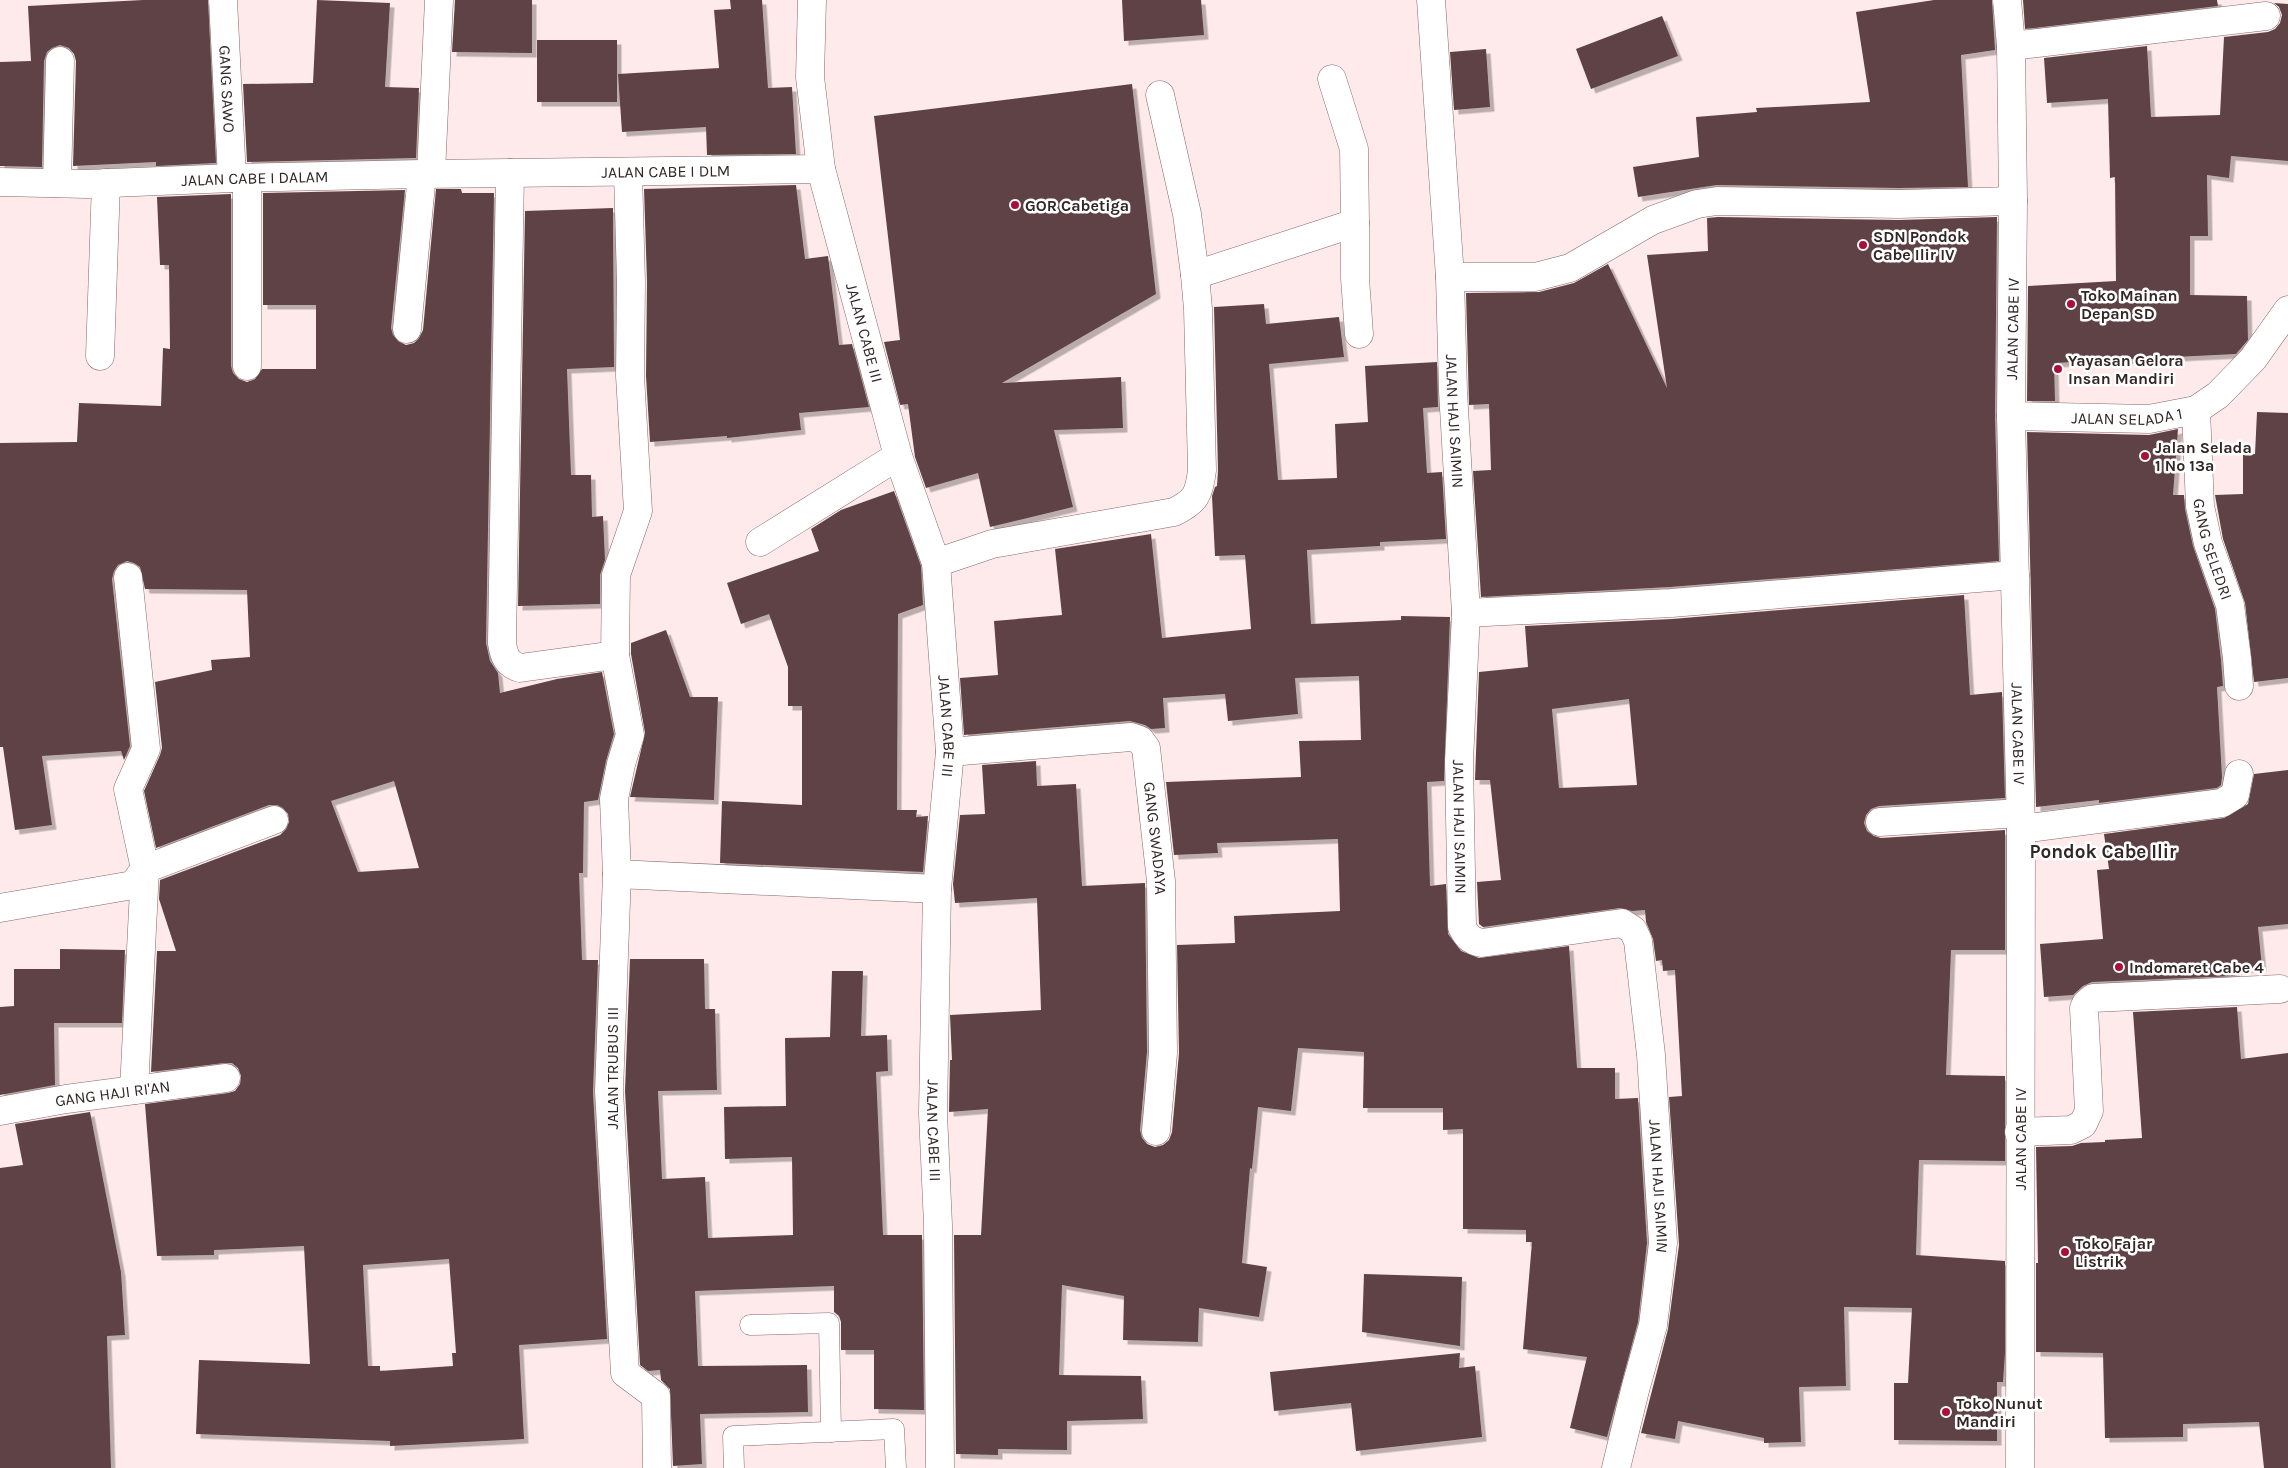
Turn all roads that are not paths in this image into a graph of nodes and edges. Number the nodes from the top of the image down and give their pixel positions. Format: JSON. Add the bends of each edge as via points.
{"nodes":[{"id":1,"x":223,"y":0,"type":"edge"},
{"id":2,"x":439,"y":0,"type":"edge"},
{"id":3,"x":812,"y":0,"type":"edge"},
{"id":4,"x":1432,"y":0,"type":"edge"},
{"id":5,"x":2007,"y":0,"type":"edge"},
{"id":6,"x":2266,"y":16,"type":"dead end"},
{"id":7,"x":2011,"y":46,"type":"junction"},
{"id":8,"x":60,"y":61,"type":"dead end"},
{"id":9,"x":1332,"y":79,"type":"dead end"},
{"id":10,"x":1160,"y":95,"type":"dead end"},
{"id":11,"x":821,"y":169,"type":"junction"},
{"id":12,"x":510,"y":173,"type":"junction"},
{"id":13,"x":628,"y":173,"type":"junction"},
{"id":14,"x":427,"y":174,"type":"junction"},
{"id":15,"x":240,"y":178,"type":"junction"},
{"id":16,"x":0,"y":182,"type":"edge"},
{"id":17,"x":58,"y":183,"type":"junction"},
{"id":18,"x":106,"y":184,"type":"junction"},
{"id":19,"x":2013,"y":201,"type":"junction"},
{"id":20,"x":1355,"y":223,"type":"junction"},
{"id":21,"x":1195,"y":275,"type":"junction"},
{"id":22,"x":1450,"y":277,"type":"junction"},
{"id":23,"x":2288,"y":310,"type":"edge"},
{"id":24,"x":407,"y":329,"type":"dead end"},
{"id":25,"x":1359,"y":334,"type":"dead end"},
{"id":26,"x":100,"y":356,"type":"dead end"},
{"id":27,"x":247,"y":366,"type":"dead end"},
{"id":28,"x":2196,"y":410,"type":"junction"},
{"id":29,"x":2011,"y":416,"type":"junction"},
{"id":30,"x":898,"y":456,"type":"junction"},
{"id":31,"x":760,"y":542,"type":"dead end"},
{"id":32,"x":936,"y":563,"type":"junction"},
{"id":33,"x":2015,"y":575,"type":"junction"},
{"id":34,"x":128,"y":577,"type":"dead end"},
{"id":35,"x":1466,"y":613,"type":"junction"},
{"id":36,"x":615,"y":655,"type":"junction"},
{"id":37,"x":2239,"y":686,"type":"dead end"},
{"id":38,"x":950,"y":752,"type":"junction"},
{"id":39,"x":2239,"y":774,"type":"dead end"},
{"id":40,"x":274,"y":820,"type":"dead end"},
{"id":41,"x":2021,"y":821,"type":"junction"},
{"id":42,"x":1880,"y":822,"type":"dead end"},
{"id":43,"x":144,"y":870,"type":"junction"},
{"id":44,"x":617,"y":874,"type":"junction"},
{"id":45,"x":938,"y":889,"type":"junction"},
{"id":46,"x":0,"y":908,"type":"edge"},
{"id":47,"x":2280,"y":989,"type":"dead end"},
{"id":48,"x":226,"y":1078,"type":"dead end"},
{"id":49,"x":134,"y":1090,"type":"junction"},
{"id":50,"x":0,"y":1111,"type":"edge"},
{"id":51,"x":1156,"y":1131,"type":"dead end"},
{"id":52,"x":2019,"y":1132,"type":"junction"},
{"id":53,"x":750,"y":1325,"type":"dead end"},
{"id":54,"x":832,"y":1432,"type":"junction"},
{"id":55,"x":657,"y":1468,"type":"edge"},
{"id":56,"x":734,"y":1468,"type":"edge"},
{"id":57,"x":896,"y":1468,"type":"edge"},
{"id":58,"x":940,"y":1468,"type":"edge"},
{"id":59,"x":1616,"y":1468,"type":"edge"},
{"id":60,"x":2020,"y":1468,"type":"edge"}],
"edges":[{"from":1,"to":15,"type":"street","name":"GANG SAWO"},
{"from":2,"to":14,"type":"street"},
{"from":3,"to":11,"type":"street","name":"JALAN CABE III","via":[[810,77]]},
{"from":4,"to":22,"type":"street","name":"JALAN HAJI SAIMIN"},
{"from":5,"to":7,"type":"street","name":"JALAN CABE IV"},
{"from":6,"to":7,"type":"street"},
{"from":7,"to":19,"type":"street","name":"JALAN CABE IV"},
{"from":8,"to":17,"type":"street"},
{"from":9,"to":20,"type":"street","via":[[1354,149]]},
{"from":10,"to":21,"type":"street","via":[[1187,214]]},
{"from":11,"to":13,"type":"street","name":"JALAN CABE I DLM"},
{"from":11,"to":30,"type":"street","name":"JALAN CABE III"},
{"from":12,"to":13,"type":"street","name":"JALAN CABE I DLM"},
{"from":12,"to":14,"type":"street","name":"JALAN CABE I DALAM"},
{"from":12,"to":36,"type":"street","via":[[504,654],[508,662],[520,668]]},
{"from":13,"to":36,"type":"street","name":"JALAN TRUBUS III","via":[[630,376],[638,511],[616,575]]},
{"from":14,"to":15,"type":"street","name":"JALAN CABE I DALAM"},
{"from":14,"to":24,"type":"street"},
{"from":15,"to":18,"type":"street","name":"JALAN CABE I DALAM"},
{"from":15,"to":27,"type":"street","name":"GANG SAWO"},
{"from":16,"to":17,"type":"street","name":"JALAN CABE I DALAM"},
{"from":17,"to":18,"type":"street","name":"JALAN CABE I DALAM"},
{"from":18,"to":26,"type":"street"},
{"from":19,"to":22,"type":"street","via":[[1899,204],[1717,201],[1697,204],[1646,224],[1570,268],[1536,277]]},
{"from":19,"to":29,"type":"street","name":"JALAN CABE IV"},
{"from":20,"to":21,"type":"street"},
{"from":20,"to":25,"type":"street"},
{"from":21,"to":32,"type":"street","via":[[1202,470],[1199,492],[1188,505],[1174,512],[992,544]]},
{"from":22,"to":35,"type":"street","name":"JALAN HAJI SAIMIN"},
{"from":23,"to":28,"type":"street","name":"JALAN SELADA 1","via":[[2254,359],[2218,395]]},
{"from":28,"to":29,"type":"street","name":"JALAN SELADA 1","via":[[2149,419]]},
{"from":28,"to":37,"type":"street","name":"GANG SELEDRI","via":[[2200,506],[2208,543],[2230,605]]},
{"from":29,"to":33,"type":"street","name":"JALAN CABE IV"},
{"from":30,"to":31,"type":"street"},
{"from":30,"to":32,"type":"street","name":"JALAN CABE III"},
{"from":32,"to":38,"type":"street","name":"JALAN CABE III"},
{"from":33,"to":35,"type":"street","via":[[1671,603]]},
{"from":33,"to":41,"type":"street","name":"JALAN CABE IV"},
{"from":34,"to":43,"type":"street","via":[[146,749],[128,788]]},
{"from":35,"to":59,"type":"street","name":"JALAN HAJI SAIMIN","via":[[1459,761],[1462,927],[1466,936],[1482,943],[1622,923],[1633,930],[1638,941],[1651,1055],[1663,1243],[1654,1325]]},
{"from":36,"to":44,"type":"street","name":"JALAN TRUBUS III","via":[[630,735],[614,799]]},
{"from":38,"to":45,"type":"street","name":"JALAN CABE III"},
{"from":38,"to":51,"type":"street","name":"GANG SWADAYA","via":[[1131,737],[1140,740],[1146,748],[1161,881],[1163,1053]]},
{"from":39,"to":41,"type":"street","via":[[2235,795],[2222,803]]},
{"from":40,"to":43,"type":"street"},
{"from":41,"to":42,"type":"street"},
{"from":41,"to":52,"type":"street","name":"JALAN CABE IV"},
{"from":43,"to":46,"type":"street","via":[[133,885]]},
{"from":43,"to":49,"type":"street"},
{"from":44,"to":45,"type":"street"},
{"from":44,"to":55,"type":"street","name":"JALAN TRUBUS III","via":[[609,1090],[625,1373],[656,1396]]},
{"from":45,"to":58,"type":"street","name":"JALAN CABE III","via":[[933,1114],[938,1224]]},
{"from":47,"to":52,"type":"street","via":[[2093,998],[2084,1008],[2089,1111],[2083,1124],[2071,1130]]},
{"from":48,"to":49,"type":"street","name":"GANG HAJI RI'AN"},
{"from":49,"to":50,"type":"street","name":"GANG HAJI RI'AN"},
{"from":52,"to":60,"type":"street","name":"JALAN CABE IV"},
{"from":53,"to":54,"type":"lane","via":[[828,1323]]},
{"from":54,"to":56,"type":"lane","via":[[733,1436]]},
{"from":54,"to":57,"type":"lane","via":[[894,1429]]}]}
